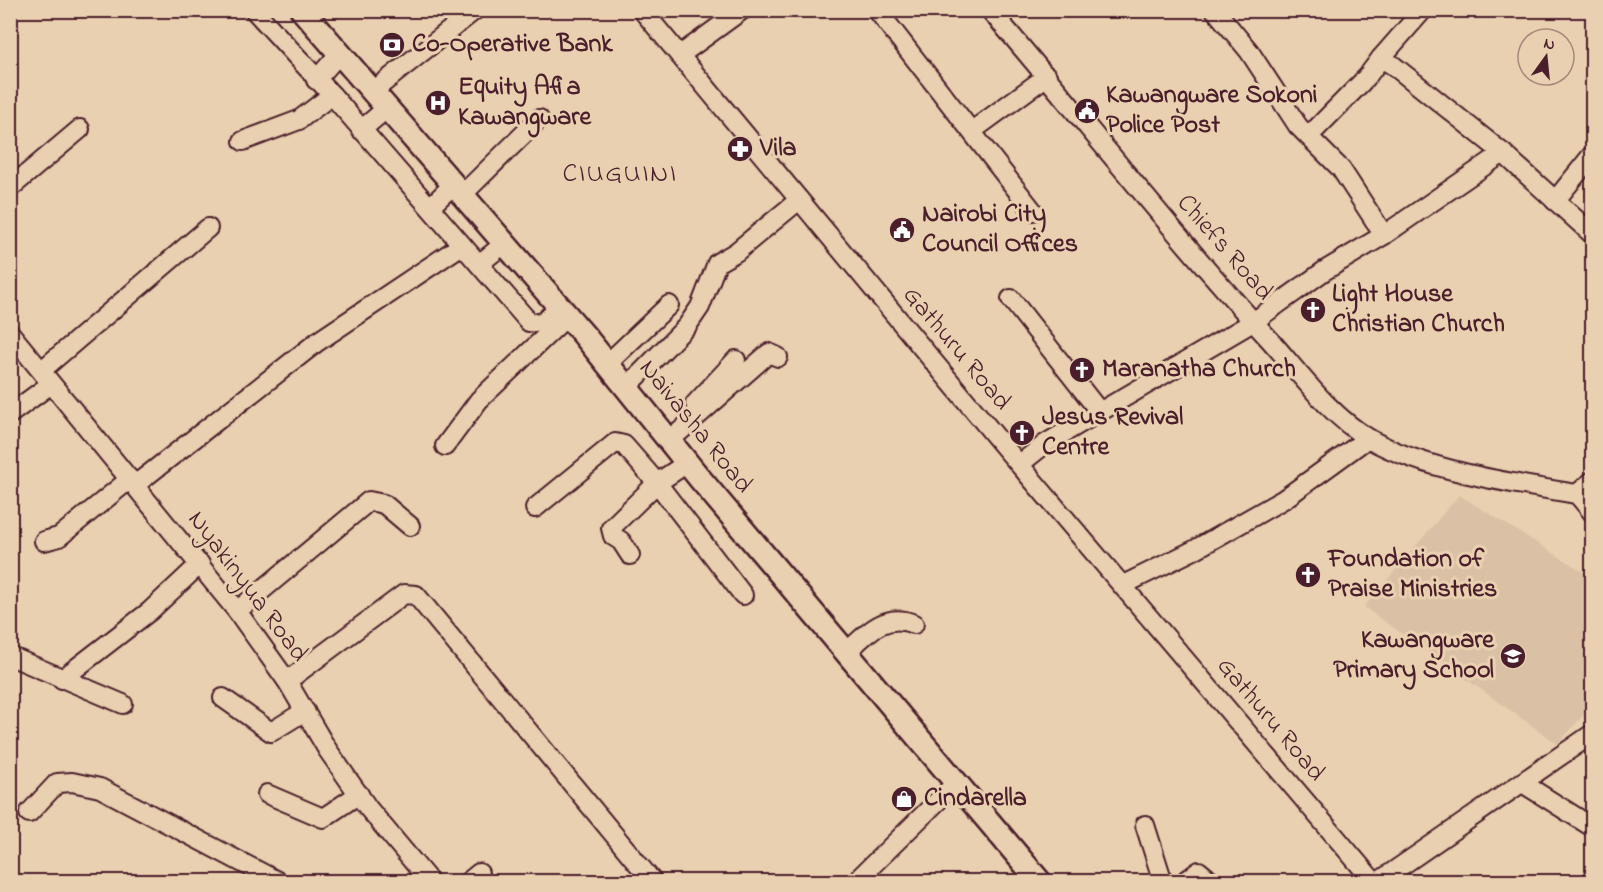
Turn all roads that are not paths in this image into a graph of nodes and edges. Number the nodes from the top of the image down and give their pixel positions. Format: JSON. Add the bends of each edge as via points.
{"nodes":[{"id":1,"x":254,"y":10,"type":"edge"},
{"id":2,"x":475,"y":10,"type":"edge"},
{"id":3,"x":642,"y":10,"type":"edge"},
{"id":4,"x":742,"y":10,"type":"edge"},
{"id":5,"x":878,"y":10,"type":"edge"},
{"id":6,"x":990,"y":10,"type":"edge"},
{"id":7,"x":1215,"y":10,"type":"edge"},
{"id":8,"x":1423,"y":10,"type":"edge"},
{"id":9,"x":308,"y":13,"type":"edge"},
{"id":10,"x":339,"y":54,"type":"junction"},
{"id":11,"x":680,"y":55,"type":"junction"},
{"id":12,"x":1381,"y":58,"type":"junction"},
{"id":13,"x":1047,"y":76,"type":"junction"},
{"id":14,"x":316,"y":80,"type":"junction"},
{"id":15,"x":332,"y":95,"type":"junction"},
{"id":16,"x":379,"y":101,"type":"junction"},
{"id":17,"x":539,"y":119,"type":"dead end"},
{"id":18,"x":80,"y":129,"type":"dead end"},
{"id":19,"x":361,"y":130,"type":"junction"},
{"id":20,"x":972,"y":131,"type":"junction"},
{"id":21,"x":1310,"y":135,"type":"junction"},
{"id":22,"x":243,"y":141,"type":"dead end"},
{"id":23,"x":1503,"y":153,"type":"junction"},
{"id":24,"x":1593,"y":155,"type":"edge"},
{"id":25,"x":10,"y":188,"type":"edge"},
{"id":26,"x":457,"y":190,"type":"junction"},
{"id":27,"x":799,"y":200,"type":"junction"},
{"id":28,"x":1556,"y":201,"type":"junction"},
{"id":29,"x":430,"y":207,"type":"junction"},
{"id":30,"x":1033,"y":211,"type":"dead end"},
{"id":31,"x":208,"y":228,"type":"dead end"},
{"id":32,"x":1593,"y":234,"type":"edge"},
{"id":33,"x":1384,"y":235,"type":"junction"},
{"id":34,"x":462,"y":244,"type":"junction"},
{"id":35,"x":504,"y":244,"type":"junction"},
{"id":36,"x":479,"y":264,"type":"junction"},
{"id":37,"x":1011,"y":299,"type":"dead end"},
{"id":38,"x":669,"y":305,"type":"dead end"},
{"id":39,"x":563,"y":312,"type":"junction"},
{"id":40,"x":1253,"y":322,"type":"junction"},
{"id":41,"x":10,"y":333,"type":"edge"},
{"id":42,"x":778,"y":357,"type":"dead end"},
{"id":43,"x":736,"y":360,"type":"dead end"},
{"id":44,"x":607,"y":364,"type":"junction"},
{"id":45,"x":46,"y":377,"type":"junction"},
{"id":46,"x":626,"y":388,"type":"junction"},
{"id":47,"x":1100,"y":411,"type":"junction"},
{"id":48,"x":10,"y":414,"type":"edge"},
{"id":49,"x":667,"y":438,"type":"junction"},
{"id":50,"x":1368,"y":438,"type":"junction"},
{"id":51,"x":445,"y":447,"type":"dead end"},
{"id":52,"x":687,"y":463,"type":"junction"},
{"id":53,"x":1020,"y":464,"type":"junction"},
{"id":54,"x":1593,"y":481,"type":"edge"},
{"id":55,"x":132,"y":482,"type":"junction"},
{"id":56,"x":657,"y":483,"type":"junction"},
{"id":57,"x":1577,"y":494,"type":"junction"},
{"id":58,"x":535,"y":508,"type":"dead end"},
{"id":59,"x":1593,"y":512,"type":"edge"},
{"id":60,"x":410,"y":526,"type":"dead end"},
{"id":61,"x":44,"y":541,"type":"dead end"},
{"id":62,"x":630,"y":555,"type":"dead end"},
{"id":63,"x":200,"y":564,"type":"junction"},
{"id":64,"x":1123,"y":585,"type":"junction"},
{"id":65,"x":742,"y":595,"type":"dead end"},
{"id":66,"x":237,"y":611,"type":"junction"},
{"id":67,"x":914,"y":624,"type":"dead end"},
{"id":68,"x":846,"y":653,"type":"junction"},
{"id":69,"x":10,"y":656,"type":"edge"},
{"id":70,"x":62,"y":679,"type":"junction"},
{"id":71,"x":287,"y":681,"type":"junction"},
{"id":72,"x":223,"y":698,"type":"dead end"},
{"id":73,"x":123,"y":704,"type":"dead end"},
{"id":74,"x":305,"y":711,"type":"junction"},
{"id":75,"x":1593,"y":734,"type":"edge"},
{"id":76,"x":956,"y":783,"type":"junction"},
{"id":77,"x":1524,"y":784,"type":"junction"},
{"id":78,"x":267,"y":794,"type":"dead end"},
{"id":79,"x":359,"y":794,"type":"junction"},
{"id":80,"x":29,"y":813,"type":"dead end"},
{"id":81,"x":1145,"y":825,"type":"dead end"},
{"id":82,"x":1593,"y":827,"type":"edge"},
{"id":83,"x":420,"y":878,"type":"edge"},
{"id":84,"x":279,"y":882,"type":"edge"},
{"id":85,"x":653,"y":882,"type":"edge"},
{"id":86,"x":855,"y":882,"type":"edge"},
{"id":87,"x":1040,"y":882,"type":"edge"},
{"id":88,"x":1163,"y":882,"type":"edge"},
{"id":89,"x":1184,"y":882,"type":"edge"},
{"id":90,"x":1212,"y":882,"type":"edge"},
{"id":91,"x":1376,"y":882,"type":"edge"}],
"edges":[{"from":1,"to":14,"type":"street"},
{"from":2,"to":16,"type":"street"},
{"from":3,"to":11,"type":"street","name":"Gathuru Road"},
{"from":4,"to":11,"type":"street"},
{"from":5,"to":20,"type":"street"},
{"from":6,"to":13,"type":"street","name":"Chiefs Road"},
{"from":7,"to":21,"type":"street","via":[[1250,51],[1298,126]]},
{"from":8,"to":12,"type":"street"},
{"from":9,"to":10,"type":"main road","name":"Naivasha Road"},
{"from":10,"to":14,"type":"street"},
{"from":10,"to":16,"type":"main road","name":"Naivasha Road"},
{"from":11,"to":27,"type":"street","name":"Gathuru Road"},
{"from":12,"to":21,"type":"street"},
{"from":12,"to":23,"type":"street"},
{"from":13,"to":20,"type":"street"},
{"from":13,"to":40,"type":"street","name":"Chiefs Road"},
{"from":14,"to":15,"type":"street"},
{"from":15,"to":19,"type":"street"},
{"from":15,"to":22,"type":"street","via":[[299,120]]},
{"from":16,"to":19,"type":"street"},
{"from":16,"to":26,"type":"main road","name":"Naivasha Road"},
{"from":17,"to":26,"type":"street"},
{"from":18,"to":25,"type":"street"},
{"from":19,"to":29,"type":"street"},
{"from":20,"to":30,"type":"street"},
{"from":21,"to":33,"type":"street","via":[[1341,169]]},
{"from":23,"to":28,"type":"street"},
{"from":23,"to":33,"type":"street"},
{"from":24,"to":28,"type":"street"},
{"from":26,"to":29,"type":"street"},
{"from":26,"to":35,"type":"main road","name":"Naivasha Road"},
{"from":27,"to":46,"type":"street","via":[[717,263],[700,307],[687,326]]},
{"from":27,"to":53,"type":"street","name":"Gathuru Road"},
{"from":28,"to":32,"type":"street"},
{"from":29,"to":34,"type":"street"},
{"from":31,"to":45,"type":"street"},
{"from":33,"to":40,"type":"street","via":[[1324,271]]},
{"from":34,"to":36,"type":"street"},
{"from":34,"to":55,"type":"street","via":[[317,342]]},
{"from":35,"to":36,"type":"street"},
{"from":35,"to":39,"type":"main road","name":"Naivasha Road"},
{"from":36,"to":39,"type":"street","via":[[529,322],[542,323]]},
{"from":37,"to":47,"type":"street"},
{"from":38,"to":44,"type":"street"},
{"from":39,"to":44,"type":"main road","name":"Naivasha Road"},
{"from":39,"to":51,"type":"street","via":[[479,400]]},
{"from":40,"to":47,"type":"street"},
{"from":40,"to":50,"type":"street","name":"Chiefs Road","via":[[1341,419]]},
{"from":41,"to":45,"type":"street","name":"Nyakinyua Road"},
{"from":42,"to":49,"type":"street","via":[[769,353]]},
{"from":43,"to":49,"type":"street"},
{"from":44,"to":46,"type":"main road","name":"Naivasha Road"},
{"from":45,"to":48,"type":"street"},
{"from":45,"to":55,"type":"street","name":"Nyakinyua Road"},
{"from":46,"to":49,"type":"main road","name":"Naivasha Road"},
{"from":47,"to":53,"type":"street"},
{"from":49,"to":52,"type":"main road","name":"Naivasha Road"},
{"from":50,"to":57,"type":"street","name":"Chiefs Road","via":[[1455,470]]},
{"from":50,"to":64,"type":"street","via":[[1284,499]]},
{"from":52,"to":56,"type":"street"},
{"from":52,"to":68,"type":"main road","name":"Naivasha Road"},
{"from":53,"to":64,"type":"street","name":"Gathuru Road"},
{"from":54,"to":57,"type":"street"},
{"from":55,"to":61,"type":"street","via":[[58,537]]},
{"from":55,"to":63,"type":"street","name":"Nyakinyua Road"},
{"from":56,"to":58,"type":"street","via":[[624,446],[615,442]]},
{"from":56,"to":62,"type":"street","via":[[611,528]]},
{"from":56,"to":65,"type":"street"},
{"from":57,"to":59,"type":"street"},
{"from":60,"to":66,"type":"street","via":[[384,504],[369,501]]},
{"from":63,"to":66,"type":"street","name":"Nyakinyua Road"},
{"from":63,"to":70,"type":"street","via":[[150,610]]},
{"from":64,"to":91,"type":"street","name":"Gathuru Road"},
{"from":66,"to":71,"type":"street","name":"Nyakinyua Road"},
{"from":67,"to":68,"type":"street","via":[[899,620],[879,624]]},
{"from":68,"to":76,"type":"main road","name":"Naivasha Road"},
{"from":69,"to":70,"type":"street"},
{"from":70,"to":73,"type":"street"},
{"from":71,"to":74,"type":"street","name":"Nyakinyua Road"},
{"from":71,"to":85,"type":"street","via":[[404,594],[416,595]]},
{"from":72,"to":74,"type":"street","via":[[271,732]]},
{"from":74,"to":79,"type":"street","name":"Nyakinyua Road"},
{"from":75,"to":77,"type":"street"},
{"from":76,"to":86,"type":"street"},
{"from":76,"to":87,"type":"main road","name":"Naivasha Road"},
{"from":77,"to":82,"type":"street"},
{"from":77,"to":91,"type":"street"},
{"from":78,"to":79,"type":"street","via":[[323,818]]},
{"from":79,"to":83,"type":"street","name":"Nyakinyua Road"},
{"from":80,"to":84,"type":"street","via":[[57,783],[100,788]]},
{"from":81,"to":88,"type":"street"},
{"from":89,"to":90,"type":"street","via":[[1199,871]]}]}
